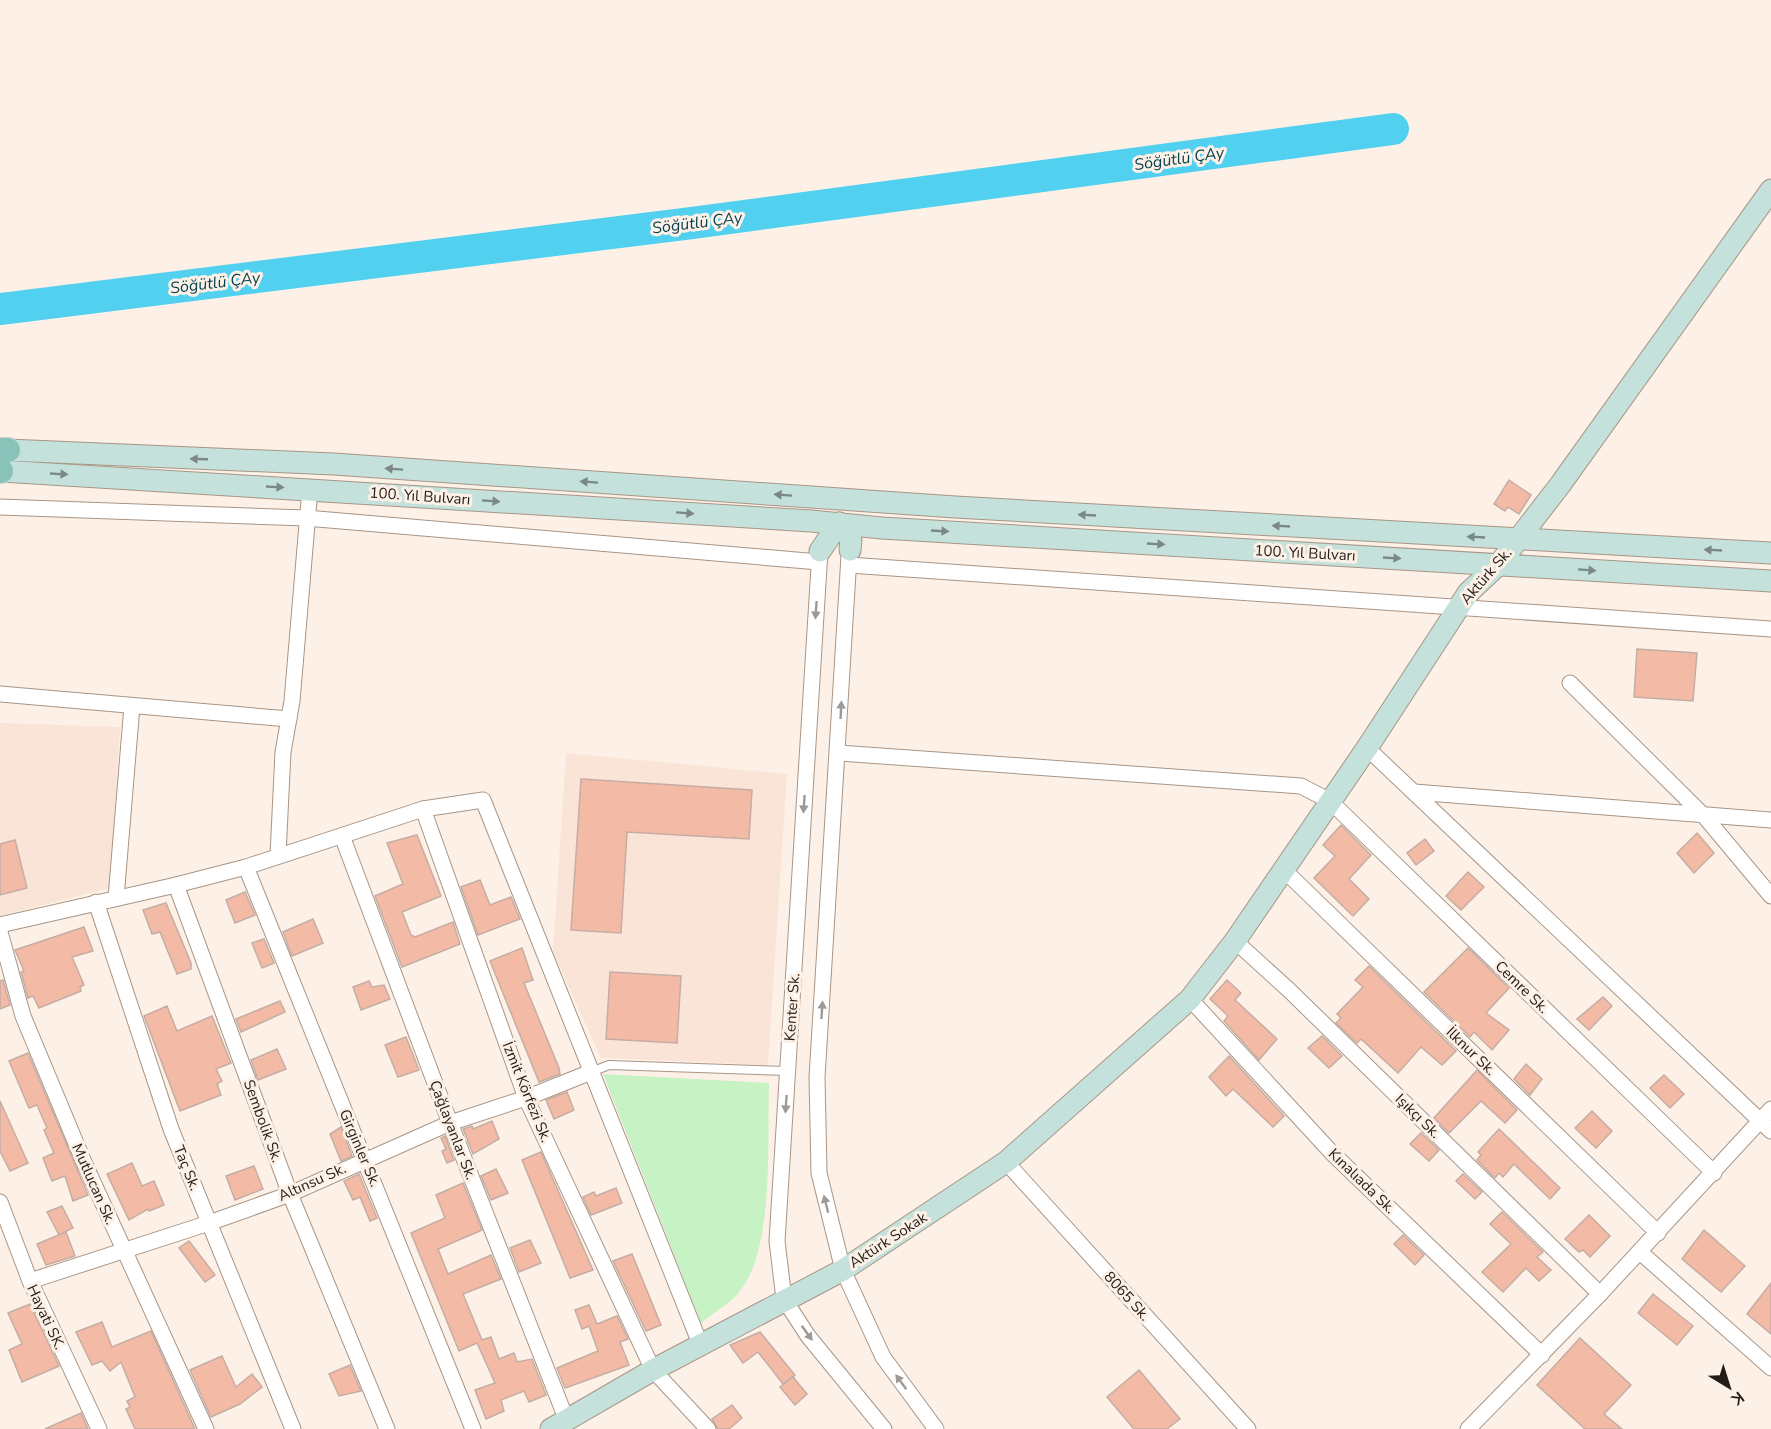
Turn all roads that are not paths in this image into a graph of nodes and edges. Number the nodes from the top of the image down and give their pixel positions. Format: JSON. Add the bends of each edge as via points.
{"nodes":[{"id":1,"x":1771,"y":190,"type":"edge"},
{"id":2,"x":2,"y":460,"type":"edge"},
{"id":3,"x":310,"y":489,"type":"junction"},
{"id":4,"x":842,"y":500,"type":"junction"},
{"id":5,"x":0,"y":507,"type":"edge"},
{"id":6,"x":306,"y":518,"type":"junction"},
{"id":7,"x":840,"y":523,"type":"junction"},
{"id":8,"x":1518,"y":539,"type":"junction"},
{"id":9,"x":1771,"y":553,"type":"edge"},
{"id":10,"x":819,"y":557,"type":"junction"},
{"id":11,"x":850,"y":557,"type":"junction"},
{"id":12,"x":1499,"y":564,"type":"junction"},
{"id":13,"x":1771,"y":581,"type":"edge"},
{"id":14,"x":1458,"y":608,"type":"junction"},
{"id":15,"x":1771,"y":630,"type":"edge"},
{"id":16,"x":1570,"y":683,"type":"dead end"},
{"id":17,"x":0,"y":694,"type":"edge"},
{"id":18,"x":132,"y":706,"type":"junction"},
{"id":19,"x":289,"y":719,"type":"junction"},
{"id":20,"x":1367,"y":748,"type":"junction"},
{"id":21,"x":839,"y":753,"type":"junction"},
{"id":22,"x":1414,"y":792,"type":"junction"},
{"id":23,"x":1330,"y":801,"type":"junction"},
{"id":24,"x":423,"y":809,"type":"junction"},
{"id":25,"x":1705,"y":817,"type":"junction"},
{"id":26,"x":1771,"y":820,"type":"edge"},
{"id":27,"x":342,"y":836,"type":"junction"},
{"id":28,"x":278,"y":855,"type":"junction"},
{"id":29,"x":246,"y":867,"type":"junction"},
{"id":30,"x":1284,"y":870,"type":"junction"},
{"id":31,"x":176,"y":885,"type":"junction"},
{"id":32,"x":1771,"y":896,"type":"edge"},
{"id":33,"x":116,"y":898,"type":"junction"},
{"id":34,"x":96,"y":902,"type":"junction"},
{"id":35,"x":0,"y":925,"type":"edge"},
{"id":36,"x":0,"y":932,"type":"edge"},
{"id":37,"x":1235,"y":941,"type":"junction"},
{"id":38,"x":1190,"y":999,"type":"junction"},
{"id":39,"x":788,"y":1071,"type":"junction"},
{"id":40,"x":591,"y":1072,"type":"junction"},
{"id":41,"x":526,"y":1098,"type":"junction"},
{"id":42,"x":1771,"y":1109,"type":"edge"},
{"id":43,"x":450,"y":1123,"type":"junction"},
{"id":44,"x":1765,"y":1126,"type":"edge"},
{"id":45,"x":365,"y":1158,"type":"junction"},
{"id":46,"x":1006,"y":1162,"type":"junction"},
{"id":47,"x":1714,"y":1173,"type":"junction"},
{"id":48,"x":290,"y":1194,"type":"junction"},
{"id":49,"x":0,"y":1202,"type":"edge"},
{"id":50,"x":209,"y":1223,"type":"junction"},
{"id":51,"x":1658,"y":1233,"type":"junction"},
{"id":52,"x":124,"y":1250,"type":"junction"},
{"id":53,"x":1640,"y":1252,"type":"junction"},
{"id":54,"x":843,"y":1270,"type":"junction"},
{"id":55,"x":30,"y":1281,"type":"junction"},
{"id":56,"x":1600,"y":1294,"type":"junction"},
{"id":57,"x":784,"y":1299,"type":"junction"},
{"id":58,"x":701,"y":1346,"type":"junction"},
{"id":59,"x":1542,"y":1355,"type":"junction"},
{"id":60,"x":1771,"y":1368,"type":"edge"},
{"id":61,"x":653,"y":1370,"type":"junction"},
{"id":62,"x":559,"y":1425,"type":"edge"},
{"id":63,"x":99,"y":1429,"type":"edge"},
{"id":64,"x":206,"y":1429,"type":"edge"},
{"id":65,"x":292,"y":1429,"type":"edge"},
{"id":66,"x":387,"y":1429,"type":"edge"},
{"id":67,"x":473,"y":1429,"type":"edge"},
{"id":68,"x":708,"y":1429,"type":"edge"},
{"id":69,"x":884,"y":1429,"type":"edge"},
{"id":70,"x":936,"y":1429,"type":"edge"},
{"id":71,"x":1248,"y":1429,"type":"edge"},
{"id":72,"x":1468,"y":1429,"type":"edge"}],
"edges":[{"from":1,"to":8,"type":"main road","name":"Aktürk Sk."},
{"from":2,"to":3,"type":"main road","name":"100. Yıl Bulvarı","one_way":true},
{"from":4,"to":2,"type":"main road","name":"100. Yıl Bulvarı","one_way":true,"via":[[334,465]]},
{"from":3,"to":6,"type":"street"},
{"from":3,"to":7,"type":"main road","name":"100. Yıl Bulvarı","one_way":true},
{"from":4,"to":7,"type":"main road"},
{"from":8,"to":4,"type":"main road","name":"100. Yıl Bulvarı","one_way":true},
{"from":5,"to":6,"type":"street"},
{"from":6,"to":10,"type":"street"},
{"from":6,"to":19,"type":"street"},
{"from":7,"to":10,"type":"main road"},
{"from":7,"to":11,"type":"main road","via":[[851,540]]},
{"from":7,"to":12,"type":"main road","name":"100. Yıl Bulvarı","one_way":true},
{"from":9,"to":8,"type":"main road","name":"100. Yıl Bulvarı","one_way":true},
{"from":8,"to":12,"type":"main road","name":"Aktürk Sk."},
{"from":10,"to":39,"type":"street","name":"Kenter Sk.","one_way":true},
{"from":11,"to":14,"type":"street"},
{"from":21,"to":11,"type":"street","name":"Kenter Sk.","one_way":true},
{"from":12,"to":13,"type":"main road","name":"100. Yıl Bulvarı","one_way":true},
{"from":12,"to":14,"type":"main road","name":"Aktürk Sk.","via":[[1480,578]]},
{"from":14,"to":15,"type":"street"},
{"from":14,"to":20,"type":"main road","name":"Aktürk Sk."},
{"from":16,"to":25,"type":"street"},
{"from":17,"to":18,"type":"street"},
{"from":18,"to":19,"type":"street"},
{"from":18,"to":33,"type":"street"},
{"from":19,"to":28,"type":"street","via":[[283,752]]},
{"from":20,"to":22,"type":"street"},
{"from":20,"to":23,"type":"main road","name":"Aktürk Sk."},
{"from":21,"to":23,"type":"street","name":"Cemre Sk.","via":[[1301,786]]},
{"from":54,"to":21,"type":"street","name":"Kenter Sk.","one_way":true,"via":[[819,1173],[817,1077]]},
{"from":22,"to":25,"type":"street"},
{"from":22,"to":44,"type":"street"},
{"from":23,"to":30,"type":"main road","name":"Aktürk Sk."},
{"from":23,"to":47,"type":"street","name":"Cemre Sk."},
{"from":24,"to":27,"type":"street"},
{"from":24,"to":40,"type":"street","via":[[483,800]]},
{"from":24,"to":41,"type":"street","name":"İzmit Körfezi Sk."},
{"from":25,"to":26,"type":"street"},
{"from":25,"to":32,"type":"street"},
{"from":27,"to":28,"type":"street"},
{"from":27,"to":43,"type":"street","name":"Çağlayanlar Sk."},
{"from":28,"to":29,"type":"street"},
{"from":29,"to":31,"type":"street"},
{"from":29,"to":45,"type":"street","name":"Girginler Sk."},
{"from":30,"to":37,"type":"main road","name":"Aktürk Sk."},
{"from":30,"to":51,"type":"street","name":"İlknur Sk."},
{"from":31,"to":33,"type":"street"},
{"from":31,"to":48,"type":"street","name":"Sembolik Sk."},
{"from":33,"to":34,"type":"street"},
{"from":34,"to":35,"type":"street"},
{"from":34,"to":50,"type":"street","name":"Taç Sk.","via":[[171,1129]]},
{"from":36,"to":52,"type":"street","name":"Mutlucan Sk.","via":[[23,1016]]},
{"from":37,"to":38,"type":"main road","name":"Aktürk Sk."},
{"from":37,"to":56,"type":"street","name":"Işıkçı Sk."},
{"from":38,"to":46,"type":"main road","name":"Aktürk Sokak"},
{"from":38,"to":59,"type":"street","name":"Kınalıada Sk.","via":[[1332,1152]]},
{"from":39,"to":40,"type":"lane","via":[[609,1065]]},
{"from":39,"to":57,"type":"street","name":"Kenter Sk.","one_way":true,"via":[[777,1241]]},
{"from":40,"to":41,"type":"street","name":"Altınsu Sk."},
{"from":40,"to":58,"type":"street"},
{"from":41,"to":43,"type":"street","name":"Altınsu Sk."},
{"from":41,"to":61,"type":"street","name":"İzmit Körfezi Sk."},
{"from":42,"to":44,"type":"street"},
{"from":43,"to":45,"type":"street","name":"Altınsu Sk."},
{"from":43,"to":62,"type":"street","name":"Çağlayanlar Sk."},
{"from":44,"to":47,"type":"street"},
{"from":45,"to":48,"type":"street","name":"Altınsu Sk."},
{"from":45,"to":67,"type":"street","name":"Girginler Sk."},
{"from":46,"to":54,"type":"main road","name":"Aktürk Sokak"},
{"from":46,"to":71,"type":"street","name":"8065 Sk."},
{"from":47,"to":51,"type":"street"},
{"from":48,"to":50,"type":"street","name":"Altınsu Sk."},
{"from":48,"to":66,"type":"street","name":"Sembolik Sk."},
{"from":49,"to":55,"type":"street","name":"Hayati SK."},
{"from":50,"to":52,"type":"street","name":"Altınsu Sk."},
{"from":50,"to":65,"type":"street","name":"Taç Sk."},
{"from":51,"to":53,"type":"street"},
{"from":52,"to":55,"type":"street","name":"Altınsu Sk."},
{"from":52,"to":64,"type":"street","name":"Mutlucan Sk."},
{"from":53,"to":56,"type":"street"},
{"from":53,"to":60,"type":"street"},
{"from":54,"to":57,"type":"main road","name":"Aktürk Sokak"},
{"from":70,"to":54,"type":"street","name":"Kenter Sk.","one_way":true,"via":[[883,1357]]},
{"from":55,"to":63,"type":"street","name":"Hayati SK."},
{"from":56,"to":59,"type":"street"},
{"from":57,"to":58,"type":"main road","name":"Aktürk Sokak"},
{"from":57,"to":69,"type":"street","name":"Kenter Sk.","one_way":true,"via":[[808,1336]]},
{"from":58,"to":61,"type":"main road","name":"Aktürk Sokak"},
{"from":59,"to":72,"type":"street"},
{"from":61,"to":62,"type":"main road","name":"Aktürk Sokak"},
{"from":61,"to":68,"type":"street","name":"İzmit Körfezi Sk."}]}
